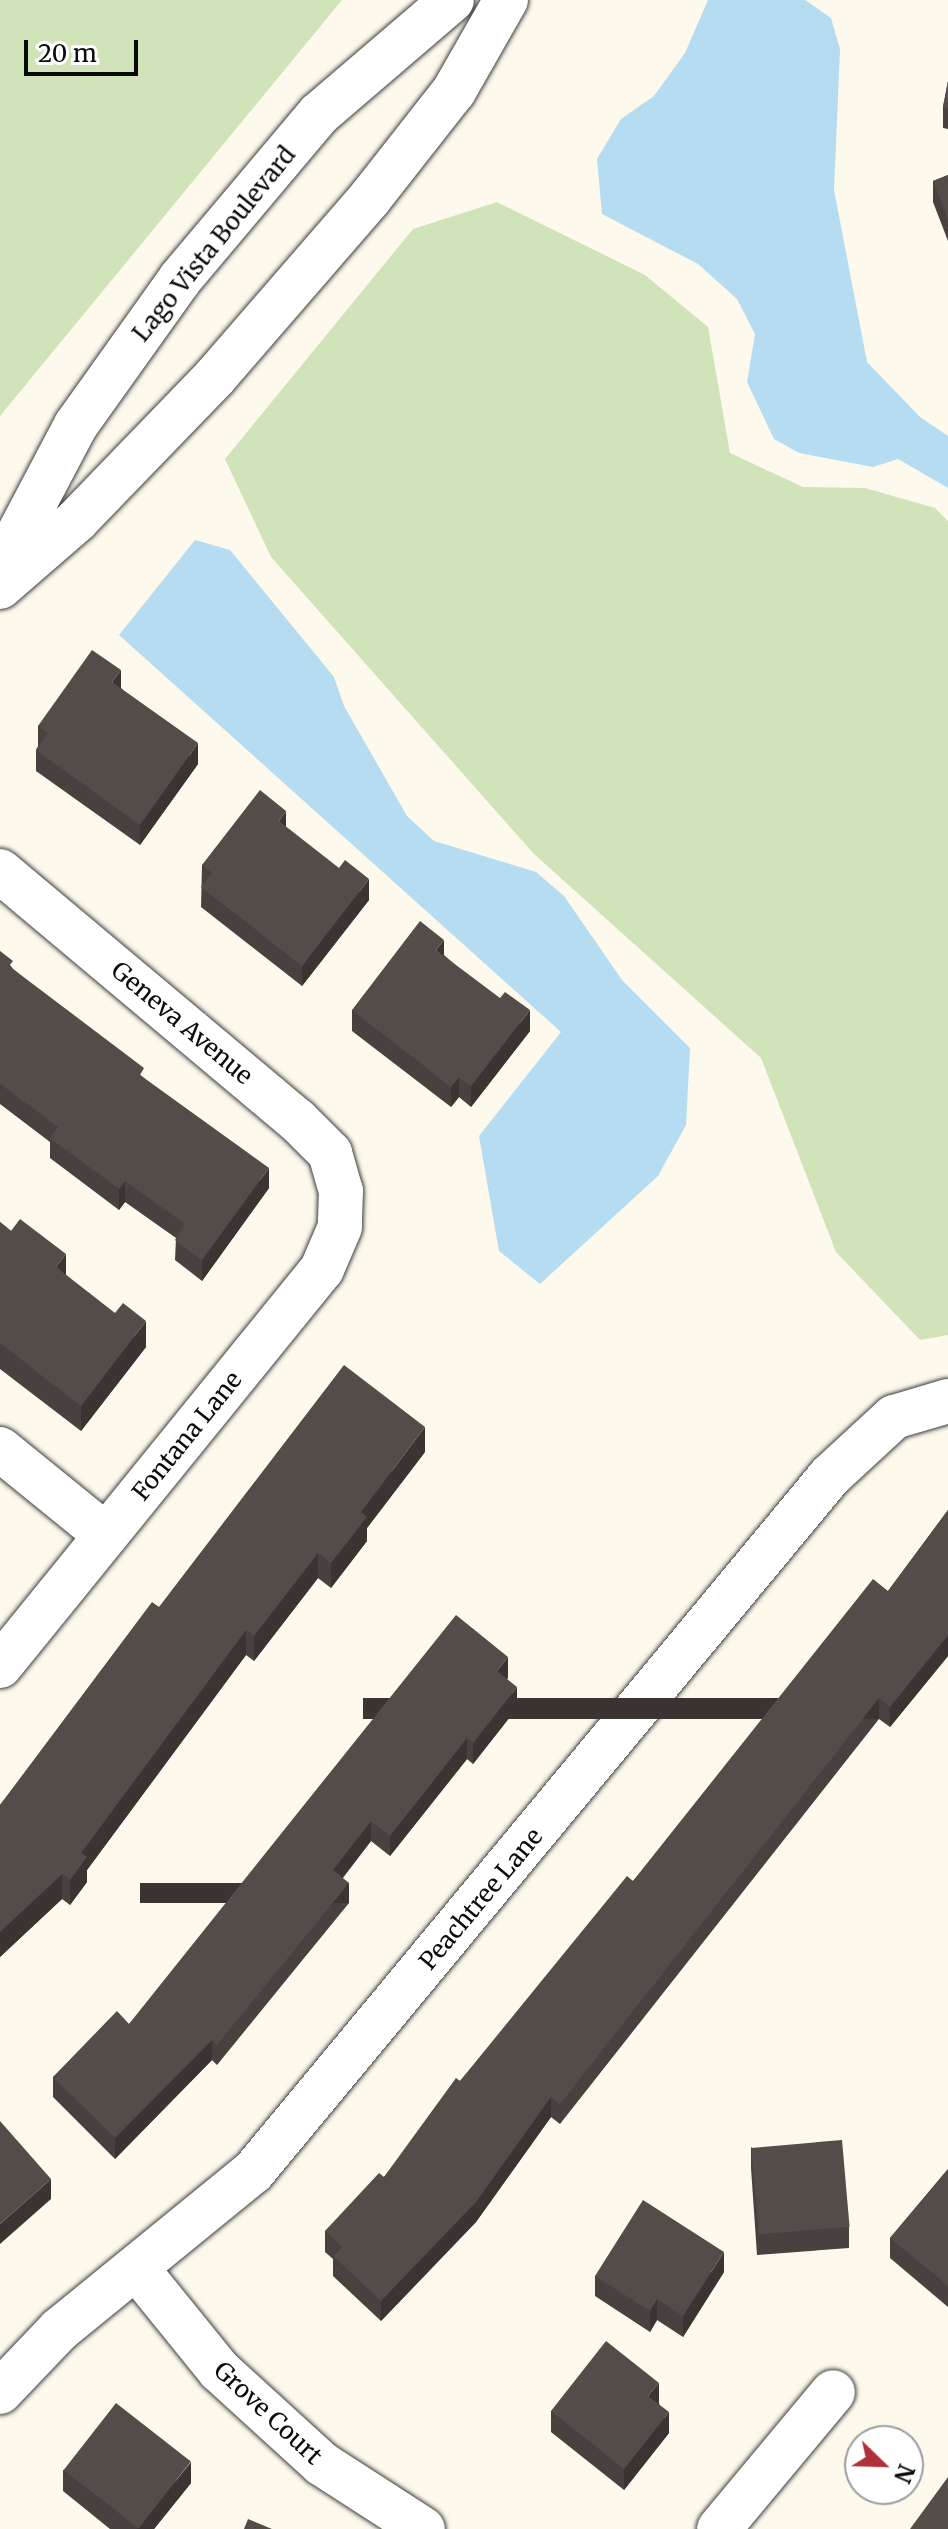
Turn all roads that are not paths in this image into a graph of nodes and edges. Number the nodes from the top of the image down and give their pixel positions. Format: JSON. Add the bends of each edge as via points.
{"nodes":[{"id":1,"x":452,"y":0,"type":"edge"},
{"id":2,"x":506,"y":0,"type":"edge"},
{"id":3,"x":0,"y":569,"type":"edge"},
{"id":4,"x":0,"y":587,"type":"edge"},
{"id":5,"x":0,"y":871,"type":"edge"},
{"id":6,"x":341,"y":1191,"type":"joint"},
{"id":7,"x":948,"y":1401,"type":"edge"},
{"id":8,"x":0,"y":1449,"type":"edge"},
{"id":9,"x":106,"y":1535,"type":"junction"},
{"id":10,"x":0,"y":1666,"type":"edge"},
{"id":11,"x":138,"y":2270,"type":"junction"},
{"id":12,"x":0,"y":2392,"type":"edge"},
{"id":13,"x":833,"y":2392,"type":"dead end"},
{"id":14,"x":423,"y":2529,"type":"edge"},
{"id":15,"x":719,"y":2529,"type":"edge"}],
"edges":[{"from":1,"to":3,"type":"street","name":"Lago Vista Boulevard","via":[[319,114],[180,279],[76,425]]},
{"from":2,"to":4,"type":"street","via":[[454,91],[360,210],[215,377],[77,520]]},
{"from":5,"to":6,"type":"street","name":"Geneva Avenue","via":[[297,1120],[330,1153]]},
{"from":6,"to":9,"type":"street","name":"Fontana Lane","via":[[340,1227],[322,1269]]},
{"from":7,"to":11,"type":"street","name":"Peachtree Lane","via":[[894,1417],[830,1476],[253,2172]]},
{"from":8,"to":9,"type":"street"},
{"from":9,"to":10,"type":"street","name":"Fontana Lane"},
{"from":11,"to":12,"type":"street","name":"Peachtree Lane","via":[[59,2330]]},
{"from":11,"to":14,"type":"street","name":"Grove Court","via":[[230,2380],[322,2464]]},
{"from":13,"to":15,"type":"street"}]}
